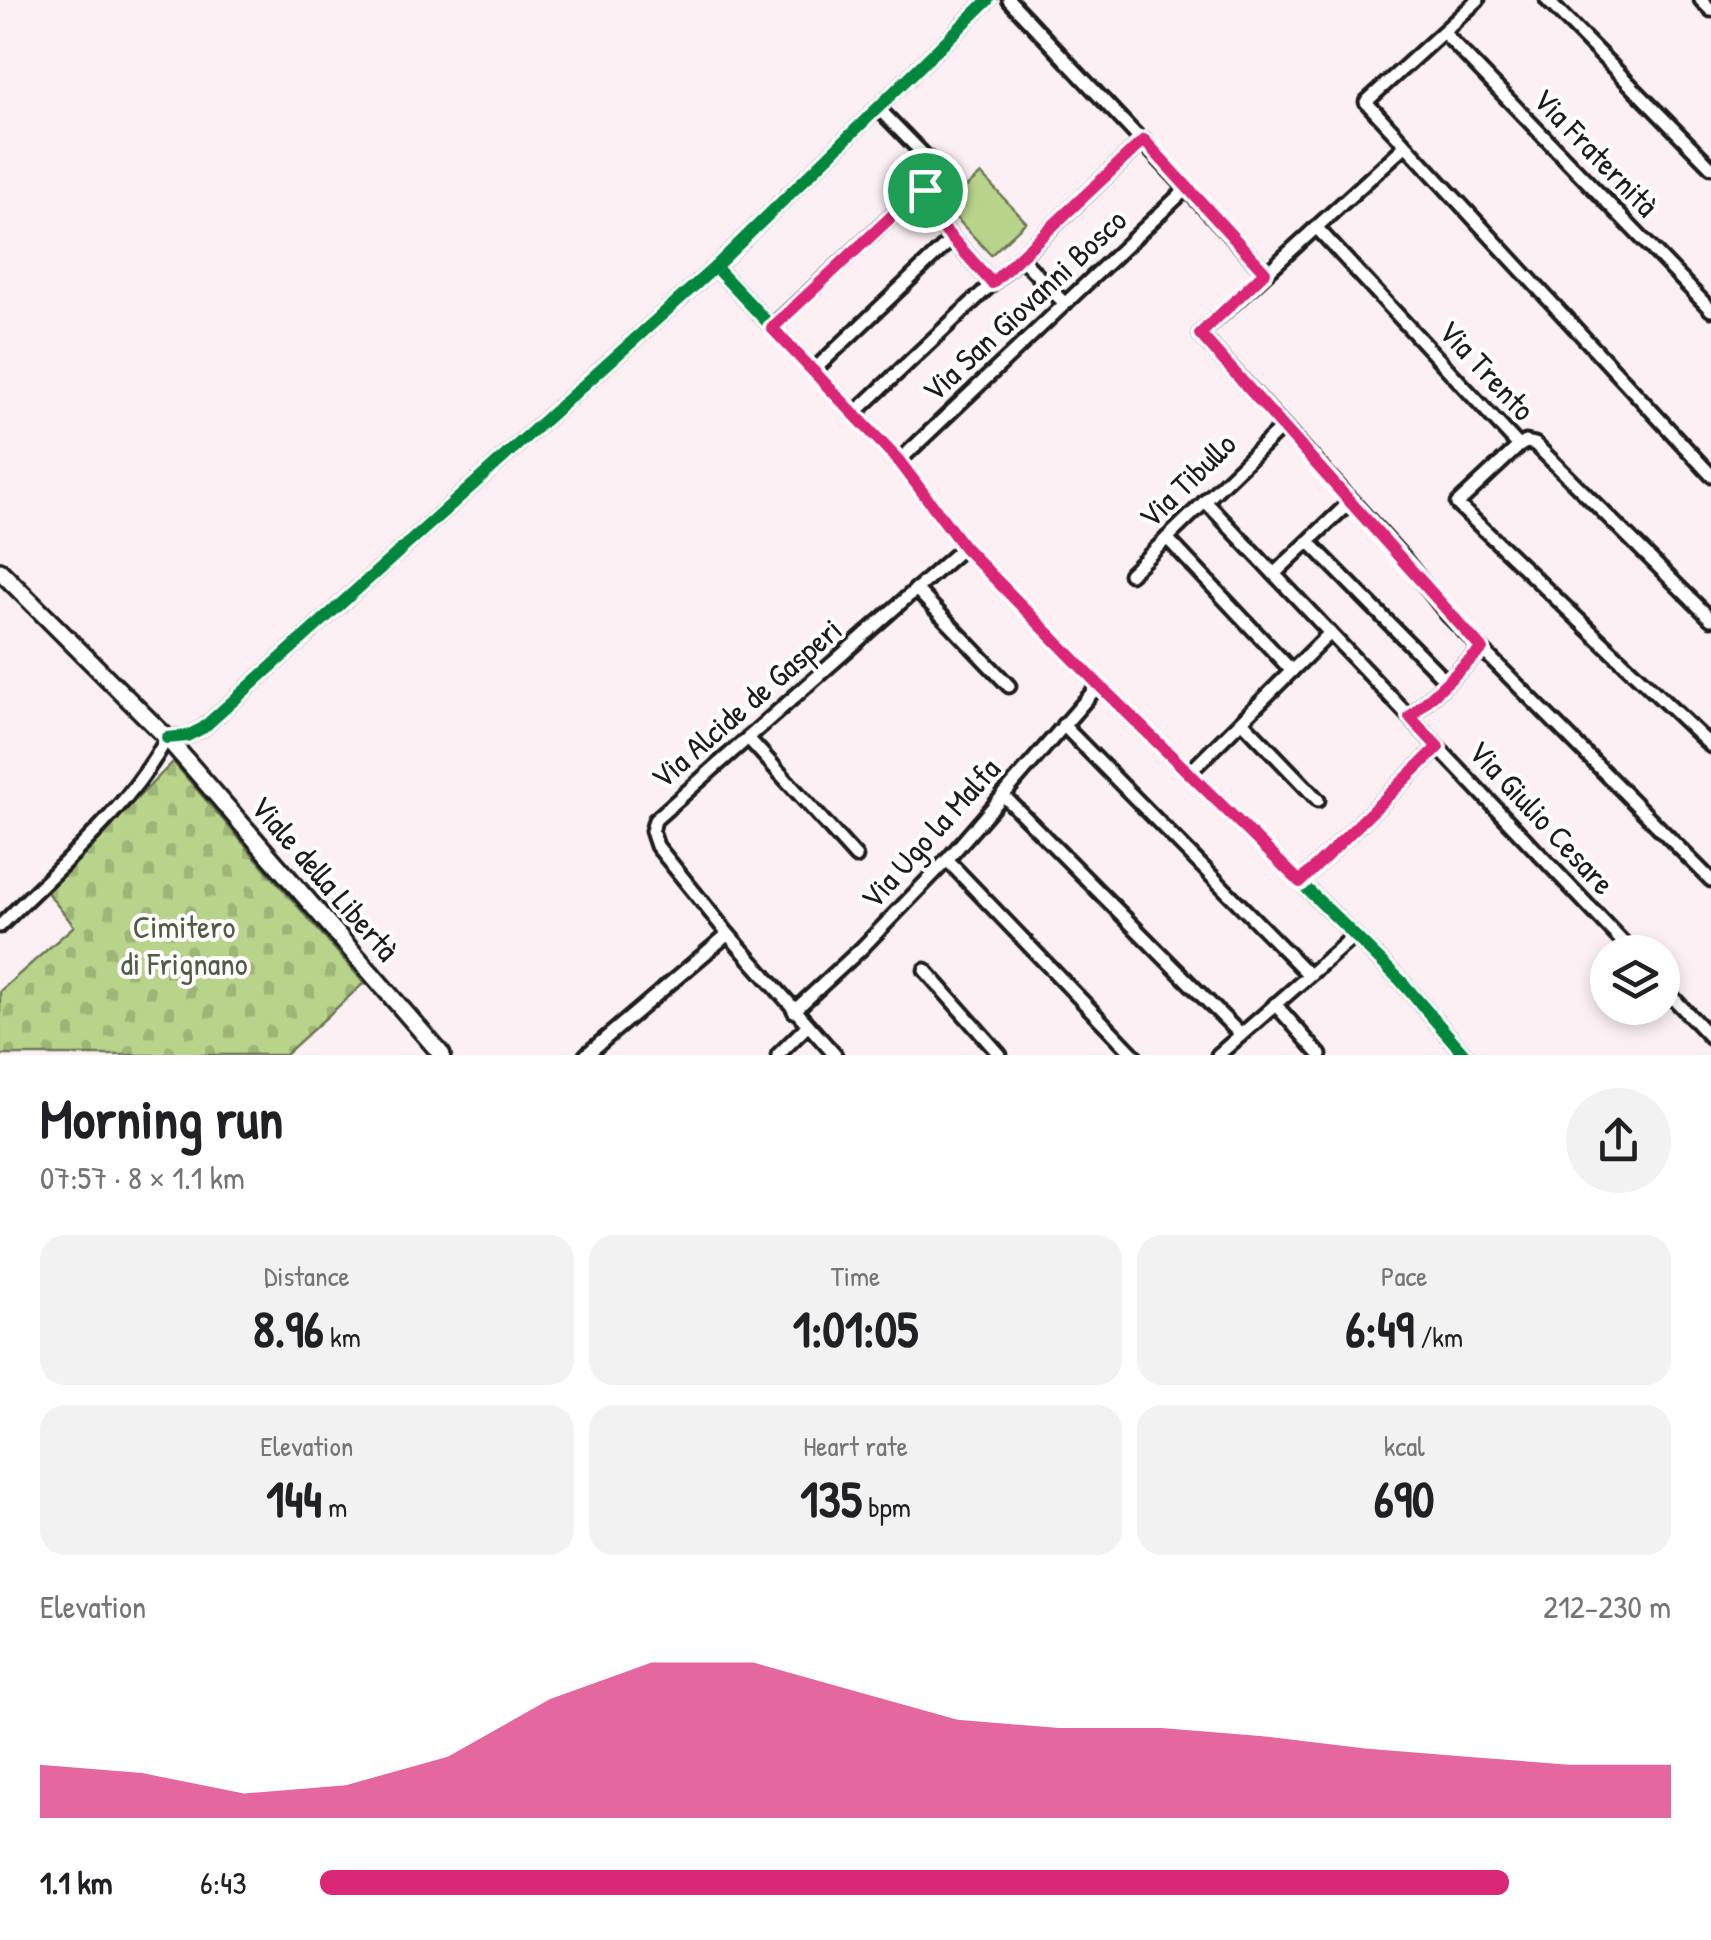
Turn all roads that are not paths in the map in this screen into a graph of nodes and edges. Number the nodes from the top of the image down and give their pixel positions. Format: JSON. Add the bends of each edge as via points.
{"nodes":[{"id":1,"x":988,"y":0,"type":"edge"},
{"id":2,"x":1009,"y":0,"type":"edge"},
{"id":3,"x":1478,"y":0,"type":"edge"},
{"id":4,"x":1547,"y":0,"type":"edge"},
{"id":5,"x":1701,"y":0,"type":"edge"},
{"id":6,"x":1711,"y":10,"type":"edge"},
{"id":7,"x":1443,"y":32,"type":"junction"},
{"id":8,"x":878,"y":108,"type":"junction"},
{"id":9,"x":1144,"y":140,"type":"junction"},
{"id":10,"x":1405,"y":146,"type":"junction"},
{"id":11,"x":1711,"y":167,"type":"edge"},
{"id":12,"x":935,"y":176,"type":"junction"},
{"id":13,"x":1187,"y":188,"type":"junction"},
{"id":14,"x":1316,"y":227,"type":"junction"},
{"id":15,"x":952,"y":239,"type":"junction"},
{"id":16,"x":1020,"y":257,"type":"junction"},
{"id":17,"x":715,"y":267,"type":"junction"},
{"id":18,"x":1265,"y":272,"type":"junction"},
{"id":19,"x":992,"y":283,"type":"junction"},
{"id":20,"x":1065,"y":304,"type":"junction"},
{"id":21,"x":1711,"y":310,"type":"edge"},
{"id":22,"x":772,"y":328,"type":"junction"},
{"id":23,"x":813,"y":371,"type":"junction"},
{"id":24,"x":854,"y":414,"type":"junction"},
{"id":25,"x":1283,"y":426,"type":"junction"},
{"id":26,"x":1519,"y":446,"type":"junction"},
{"id":27,"x":899,"y":461,"type":"junction"},
{"id":28,"x":1711,"y":474,"type":"edge"},
{"id":29,"x":1205,"y":501,"type":"junction"},
{"id":30,"x":1351,"y":501,"type":"junction"},
{"id":31,"x":1167,"y":538,"type":"junction"},
{"id":32,"x":1308,"y":542,"type":"junction"},
{"id":33,"x":964,"y":547,"type":"junction"},
{"id":34,"x":0,"y":570,"type":"edge"},
{"id":35,"x":1130,"y":574,"type":"dead end"},
{"id":36,"x":1274,"y":574,"type":"junction"},
{"id":37,"x":916,"y":590,"type":"junction"},
{"id":38,"x":1711,"y":619,"type":"edge"},
{"id":39,"x":1330,"y":633,"type":"junction"},
{"id":40,"x":1482,"y":649,"type":"junction"},
{"id":41,"x":1292,"y":671,"type":"junction"},
{"id":42,"x":1447,"y":682,"type":"junction"},
{"id":43,"x":1099,"y":685,"type":"junction"},
{"id":44,"x":1009,"y":686,"type":"dead end"},
{"id":45,"x":1410,"y":717,"type":"junction"},
{"id":46,"x":1242,"y":721,"type":"junction"},
{"id":47,"x":1063,"y":725,"type":"junction"},
{"id":48,"x":166,"y":738,"type":"junction"},
{"id":49,"x":748,"y":738,"type":"junction"},
{"id":50,"x":1711,"y":746,"type":"edge"},
{"id":51,"x":1438,"y":747,"type":"junction"},
{"id":52,"x":1189,"y":773,"type":"junction"},
{"id":53,"x":1003,"y":795,"type":"junction"},
{"id":54,"x":1318,"y":800,"type":"dead end"},
{"id":55,"x":856,"y":857,"type":"dead end"},
{"id":56,"x":946,"y":860,"type":"junction"},
{"id":57,"x":1711,"y":880,"type":"edge"},
{"id":58,"x":1300,"y":882,"type":"junction"},
{"id":59,"x":0,"y":926,"type":"edge"},
{"id":60,"x":728,"y":934,"type":"junction"},
{"id":61,"x":1616,"y":935,"type":"edge"},
{"id":62,"x":1354,"y":936,"type":"junction"},
{"id":63,"x":924,"y":970,"type":"dead end"},
{"id":64,"x":1310,"y":975,"type":"junction"},
{"id":65,"x":1275,"y":1004,"type":"junction"},
{"id":66,"x":1680,"y":1005,"type":"edge"},
{"id":67,"x":794,"y":1010,"type":"junction"},
{"id":68,"x":808,"y":1026,"type":"junction"},
{"id":69,"x":1241,"y":1034,"type":"junction"},
{"id":70,"x":1711,"y":1038,"type":"edge"},
{"id":71,"x":442,"y":1055,"type":"edge"},
{"id":72,"x":586,"y":1055,"type":"edge"},
{"id":73,"x":778,"y":1055,"type":"edge"},
{"id":74,"x":835,"y":1055,"type":"edge"},
{"id":75,"x":1000,"y":1055,"type":"edge"},
{"id":76,"x":1134,"y":1055,"type":"edge"},
{"id":77,"x":1218,"y":1055,"type":"edge"},
{"id":78,"x":1320,"y":1055,"type":"edge"},
{"id":79,"x":1464,"y":1055,"type":"edge"}],
"edges":[{"from":1,"to":8,"type":"street"},
{"from":2,"to":9,"type":"street"},
{"from":3,"to":7,"type":"street"},
{"from":4,"to":11,"type":"street"},
{"from":5,"to":6,"type":"street"},
{"from":7,"to":10,"type":"street","via":[[1366,102]]},
{"from":7,"to":21,"type":"street","name":"Via Fraternità"},
{"from":8,"to":12,"type":"street","via":[[930,160]]},
{"from":8,"to":17,"type":"street"},
{"from":9,"to":13,"type":"street"},
{"from":9,"to":16,"type":"street"},
{"from":10,"to":14,"type":"street"},
{"from":10,"to":28,"type":"street"},
{"from":12,"to":15,"type":"street","via":[[922,205]]},
{"from":12,"to":22,"type":"street"},
{"from":13,"to":18,"type":"street"},
{"from":13,"to":20,"type":"street","name":"Via San Giovanni Bosco"},
{"from":14,"to":18,"type":"street"},
{"from":14,"to":26,"type":"street","name":"Via Trento"},
{"from":15,"to":19,"type":"street"},
{"from":15,"to":23,"type":"street"},
{"from":16,"to":19,"type":"street"},
{"from":16,"to":20,"type":"street"},
{"from":17,"to":22,"type":"street"},
{"from":17,"to":48,"type":"street","via":[[203,728]]},
{"from":18,"to":25,"type":"street","via":[[1200,334]]},
{"from":19,"to":24,"type":"street"},
{"from":20,"to":27,"type":"street","name":"Via San Giovanni Bosco"},
{"from":22,"to":23,"type":"street"},
{"from":23,"to":24,"type":"street"},
{"from":24,"to":27,"type":"street"},
{"from":25,"to":29,"type":"street","name":"Via Tibullo"},
{"from":25,"to":30,"type":"street"},
{"from":26,"to":38,"type":"street","name":"Via Trento","via":[[1535,444]]},
{"from":26,"to":50,"type":"street","via":[[1457,504]]},
{"from":27,"to":33,"type":"street"},
{"from":29,"to":31,"type":"street","name":"Via Tibullo"},
{"from":29,"to":36,"type":"street","name":"Via Giulio Cesare"},
{"from":30,"to":32,"type":"street"},
{"from":30,"to":40,"type":"street"},
{"from":31,"to":35,"type":"street","name":"Via Tibullo"},
{"from":31,"to":41,"type":"street"},
{"from":32,"to":36,"type":"street"},
{"from":32,"to":42,"type":"street"},
{"from":33,"to":37,"type":"street","name":"Via Alcide de Gasperi"},
{"from":33,"to":43,"type":"street"},
{"from":34,"to":48,"type":"street","name":"Viale della Libertà"},
{"from":36,"to":39,"type":"street","name":"Via Giulio Cesare"},
{"from":37,"to":44,"type":"street"},
{"from":37,"to":49,"type":"street","name":"Via Alcide de Gasperi"},
{"from":39,"to":41,"type":"street"},
{"from":39,"to":45,"type":"street","name":"Via Giulio Cesare"},
{"from":40,"to":42,"type":"street"},
{"from":40,"to":57,"type":"street"},
{"from":41,"to":46,"type":"street"},
{"from":42,"to":45,"type":"street"},
{"from":43,"to":47,"type":"street","name":"Via Ugo la Malfa"},
{"from":43,"to":52,"type":"street"},
{"from":45,"to":51,"type":"street","name":"Via Giulio Cesare"},
{"from":46,"to":52,"type":"street"},
{"from":46,"to":54,"type":"street"},
{"from":47,"to":53,"type":"street","name":"Via Ugo la Malfa"},
{"from":47,"to":64,"type":"street"},
{"from":48,"to":59,"type":"street","via":[[126,797]]},
{"from":48,"to":71,"type":"street","name":"Viale della Libertà"},
{"from":49,"to":55,"type":"street"},
{"from":49,"to":60,"type":"street","name":"Via Alcide de Gasperi","via":[[655,820],[652,831]]},
{"from":51,"to":58,"type":"street"},
{"from":51,"to":61,"type":"street","name":"Via Giulio Cesare"},
{"from":52,"to":58,"type":"street"},
{"from":53,"to":56,"type":"street","name":"Via Ugo la Malfa"},
{"from":53,"to":69,"type":"street"},
{"from":56,"to":67,"type":"street","name":"Via Ugo la Malfa"},
{"from":56,"to":76,"type":"street"},
{"from":58,"to":62,"type":"street"},
{"from":60,"to":67,"type":"street","name":"Via Alcide de Gasperi"},
{"from":60,"to":72,"type":"street"},
{"from":62,"to":64,"type":"street"},
{"from":62,"to":79,"type":"street"},
{"from":63,"to":75,"type":"street"},
{"from":64,"to":65,"type":"street"},
{"from":65,"to":69,"type":"street"},
{"from":65,"to":78,"type":"street"},
{"from":66,"to":70,"type":"street"},
{"from":67,"to":68,"type":"street","name":"Via Alcide de Gasperi"},
{"from":68,"to":73,"type":"street"},
{"from":68,"to":74,"type":"street","name":"Via Alcide de Gasperi"},
{"from":69,"to":77,"type":"street"}]}
